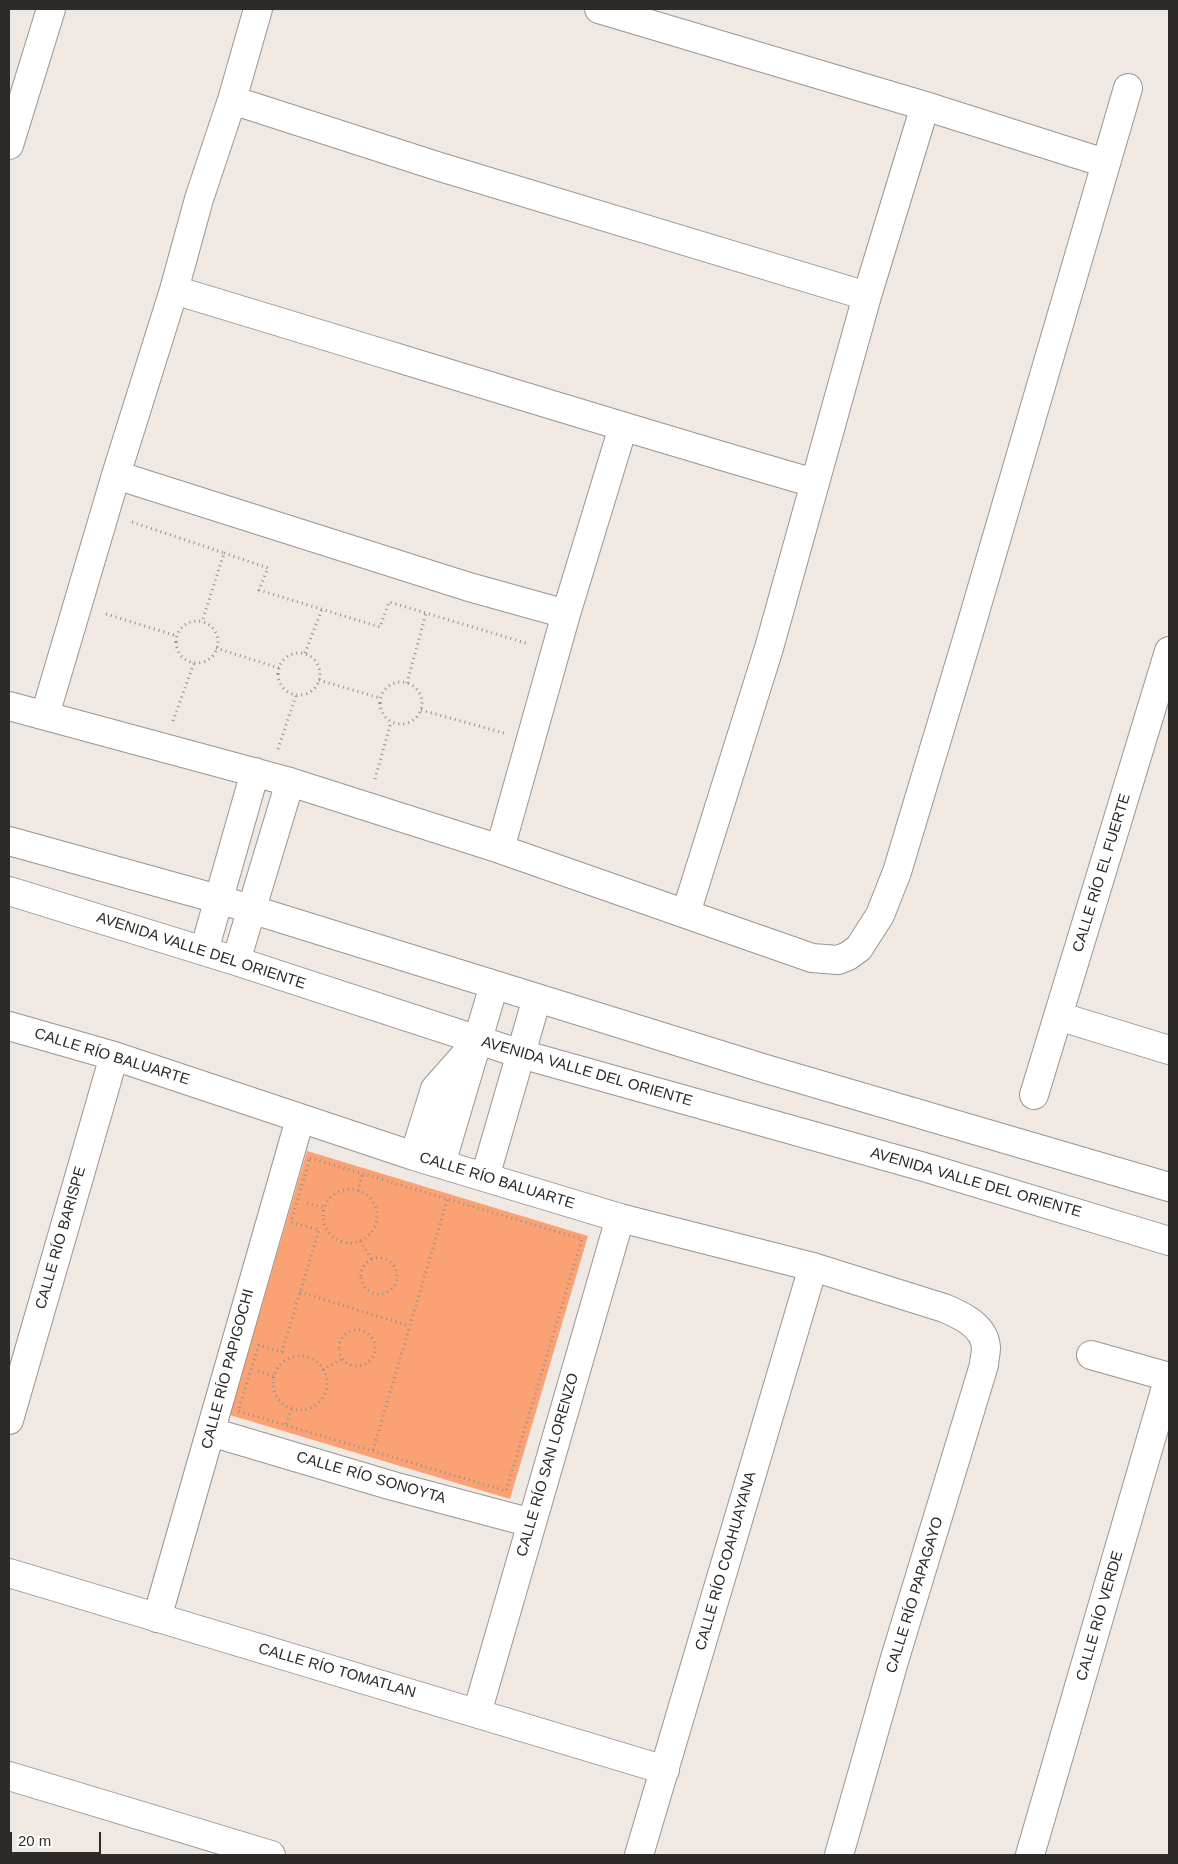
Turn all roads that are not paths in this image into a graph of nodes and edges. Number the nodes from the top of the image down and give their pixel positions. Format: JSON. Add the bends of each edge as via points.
{"nodes":[{"id":1,"x":51,"y":9,"type":"edge"},
{"id":2,"x":258,"y":9,"type":"edge"},
{"id":3,"x":599,"y":9,"type":"edge"},
{"id":4,"x":1128,"y":88,"type":"dead end"},
{"id":5,"x":232,"y":100,"type":"junction"},
{"id":6,"x":925,"y":106,"type":"junction"},
{"id":7,"x":9,"y":146,"type":"edge"},
{"id":8,"x":1105,"y":164,"type":"junction"},
{"id":9,"x":174,"y":290,"type":"junction"},
{"id":10,"x":867,"y":296,"type":"junction"},
{"id":11,"x":623,"y":427,"type":"junction"},
{"id":12,"x":116,"y":475,"type":"junction"},
{"id":13,"x":814,"y":483,"type":"junction"},
{"id":14,"x":566,"y":614,"type":"junction"},
{"id":15,"x":1169,"y":650,"type":"edge"},
{"id":16,"x":9,"y":706,"type":"edge"},
{"id":17,"x":45,"y":715,"type":"junction"},
{"id":18,"x":271,"y":776,"type":"junction"},
{"id":19,"x":9,"y":841,"type":"edge"},
{"id":20,"x":500,"y":849,"type":"junction"},
{"id":21,"x":9,"y":891,"type":"edge"},
{"id":22,"x":218,"y":899,"type":"junction"},
{"id":23,"x":252,"y":910,"type":"junction"},
{"id":24,"x":686,"y":913,"type":"junction"},
{"id":25,"x":204,"y":951,"type":"junction"},
{"id":26,"x":236,"y":962,"type":"junction"},
{"id":27,"x":494,"y":985,"type":"junction"},
{"id":28,"x":537,"y":998,"type":"junction"},
{"id":29,"x":1058,"y":1016,"type":"junction"},
{"id":30,"x":9,"y":1026,"type":"edge"},
{"id":31,"x":478,"y":1040,"type":"junction"},
{"id":32,"x":1169,"y":1050,"type":"edge"},
{"id":33,"x":521,"y":1054,"type":"junction"},
{"id":34,"x":114,"y":1056,"type":"junction"},
{"id":35,"x":1034,"y":1095,"type":"dead end"},
{"id":36,"x":300,"y":1119,"type":"junction"},
{"id":37,"x":414,"y":1156,"type":"junction"},
{"id":38,"x":448,"y":1166,"type":"junction"},
{"id":39,"x":485,"y":1178,"type":"junction"},
{"id":40,"x":1169,"y":1187,"type":"edge"},
{"id":41,"x":620,"y":1218,"type":"junction"},
{"id":42,"x":1169,"y":1241,"type":"edge"},
{"id":43,"x":813,"y":1267,"type":"junction"},
{"id":44,"x":982,"y":1336,"type":"joint"},
{"id":45,"x":1091,"y":1355,"type":"dead end"},
{"id":46,"x":1169,"y":1377,"type":"edge"},
{"id":47,"x":9,"y":1420,"type":"edge"},
{"id":48,"x":211,"y":1432,"type":"junction"},
{"id":49,"x":532,"y":1523,"type":"junction"},
{"id":50,"x":9,"y":1573,"type":"edge"},
{"id":51,"x":157,"y":1618,"type":"junction"},
{"id":52,"x":477,"y":1713,"type":"junction"},
{"id":53,"x":665,"y":1770,"type":"junction"},
{"id":54,"x":9,"y":1776,"type":"edge"},
{"id":55,"x":272,"y":1855,"type":"edge"},
{"id":56,"x":639,"y":1855,"type":"edge"},
{"id":57,"x":839,"y":1855,"type":"edge"},
{"id":58,"x":1030,"y":1855,"type":"edge"}],
"edges":[{"from":1,"to":7,"type":"street"},
{"from":2,"to":5,"type":"street"},
{"from":3,"to":6,"type":"street"},
{"from":4,"to":8,"type":"street"},
{"from":5,"to":9,"type":"street","via":[[199,198]]},
{"from":5,"to":10,"type":"street","via":[[440,167]]},
{"from":6,"to":8,"type":"street"},
{"from":6,"to":10,"type":"street"},
{"from":8,"to":24,"type":"street","via":[[970,629],[897,872],[880,915],[858,948],[838,960],[826,960],[812,958]]},
{"from":9,"to":11,"type":"street"},
{"from":9,"to":12,"type":"street"},
{"from":10,"to":13,"type":"street"},
{"from":11,"to":13,"type":"street"},
{"from":11,"to":14,"type":"street"},
{"from":12,"to":14,"type":"street","via":[[469,588]]},
{"from":12,"to":17,"type":"street"},
{"from":13,"to":24,"type":"street","via":[[769,648]]},
{"from":14,"to":20,"type":"street"},
{"from":15,"to":29,"type":"street","name":"CALLE RÍO EL FUERTE"},
{"from":16,"to":17,"type":"street"},
{"from":17,"to":18,"type":"street"},
{"from":18,"to":20,"type":"street"},
{"from":18,"to":22,"type":"street"},
{"from":18,"to":23,"type":"street"},
{"from":19,"to":22,"type":"street"},
{"from":20,"to":24,"type":"street"},
{"from":21,"to":25,"type":"street","name":"AVENIDA VALLE DEL ORIENTE"},
{"from":22,"to":23,"type":"street"},
{"from":22,"to":25,"type":"street"},
{"from":23,"to":26,"type":"street"},
{"from":23,"to":27,"type":"street"},
{"from":25,"to":26,"type":"street","name":"AVENIDA VALLE DEL ORIENTE"},
{"from":26,"to":31,"type":"street","name":"AVENIDA VALLE DEL ORIENTE"},
{"from":27,"to":28,"type":"street"},
{"from":27,"to":31,"type":"street"},
{"from":28,"to":33,"type":"street"},
{"from":28,"to":40,"type":"street"},
{"from":29,"to":32,"type":"street"},
{"from":29,"to":35,"type":"street","name":"CALLE RÍO EL FUERTE"},
{"from":30,"to":34,"type":"street","name":"CALLE RÍO BALUARTE"},
{"from":31,"to":33,"type":"street","name":"AVENIDA VALLE DEL ORIENTE"},
{"from":31,"to":37,"type":"street","via":[[435,1089]]},
{"from":31,"to":38,"type":"street"},
{"from":33,"to":39,"type":"street"},
{"from":33,"to":42,"type":"street","name":"AVENIDA VALLE DEL ORIENTE"},
{"from":34,"to":36,"type":"street","name":"CALLE RÍO BALUARTE"},
{"from":34,"to":47,"type":"street","name":"CALLE RÍO BARISPE"},
{"from":36,"to":37,"type":"street","name":"CALLE RÍO BALUARTE"},
{"from":36,"to":48,"type":"street","name":"CALLE RÍO PAPIGOCHI"},
{"from":37,"to":38,"type":"street","name":"CALLE RÍO BALUARTE"},
{"from":38,"to":39,"type":"street","name":"CALLE RÍO BALUARTE"},
{"from":39,"to":41,"type":"street","name":"CALLE RÍO BALUARTE"},
{"from":41,"to":43,"type":"street","name":"CALLE RÍO BALUARTE"},
{"from":41,"to":49,"type":"street","name":"CALLE RÍO SAN LORENZO"},
{"from":43,"to":44,"type":"street","name":"CALLE RÍO BALUARTE","via":[[959,1314]]},
{"from":43,"to":53,"type":"street","name":"CALLE RÍO COAHUAYANA"},
{"from":44,"to":57,"type":"street","name":"CALLE RÍO PAPAGAYO","via":[[986,1348],[984,1365]]},
{"from":45,"to":46,"type":"street"},
{"from":46,"to":58,"type":"street","name":"CALLE RÍO VERDE"},
{"from":48,"to":49,"type":"street","name":"CALLE RÍO SONOYTA"},
{"from":48,"to":51,"type":"street","name":"CALLE RÍO PAPIGOCHI"},
{"from":49,"to":52,"type":"street","name":"CALLE RÍO SAN LORENZO"},
{"from":50,"to":51,"type":"street","name":"CALLE RÍO TOMATLAN"},
{"from":51,"to":52,"type":"street","name":"CALLE RÍO TOMATLAN"},
{"from":52,"to":53,"type":"street","name":"CALLE RÍO TOMATLAN"},
{"from":53,"to":56,"type":"street","name":"CALLE RÍO COAHUAYANA"},
{"from":54,"to":55,"type":"street"}]}
